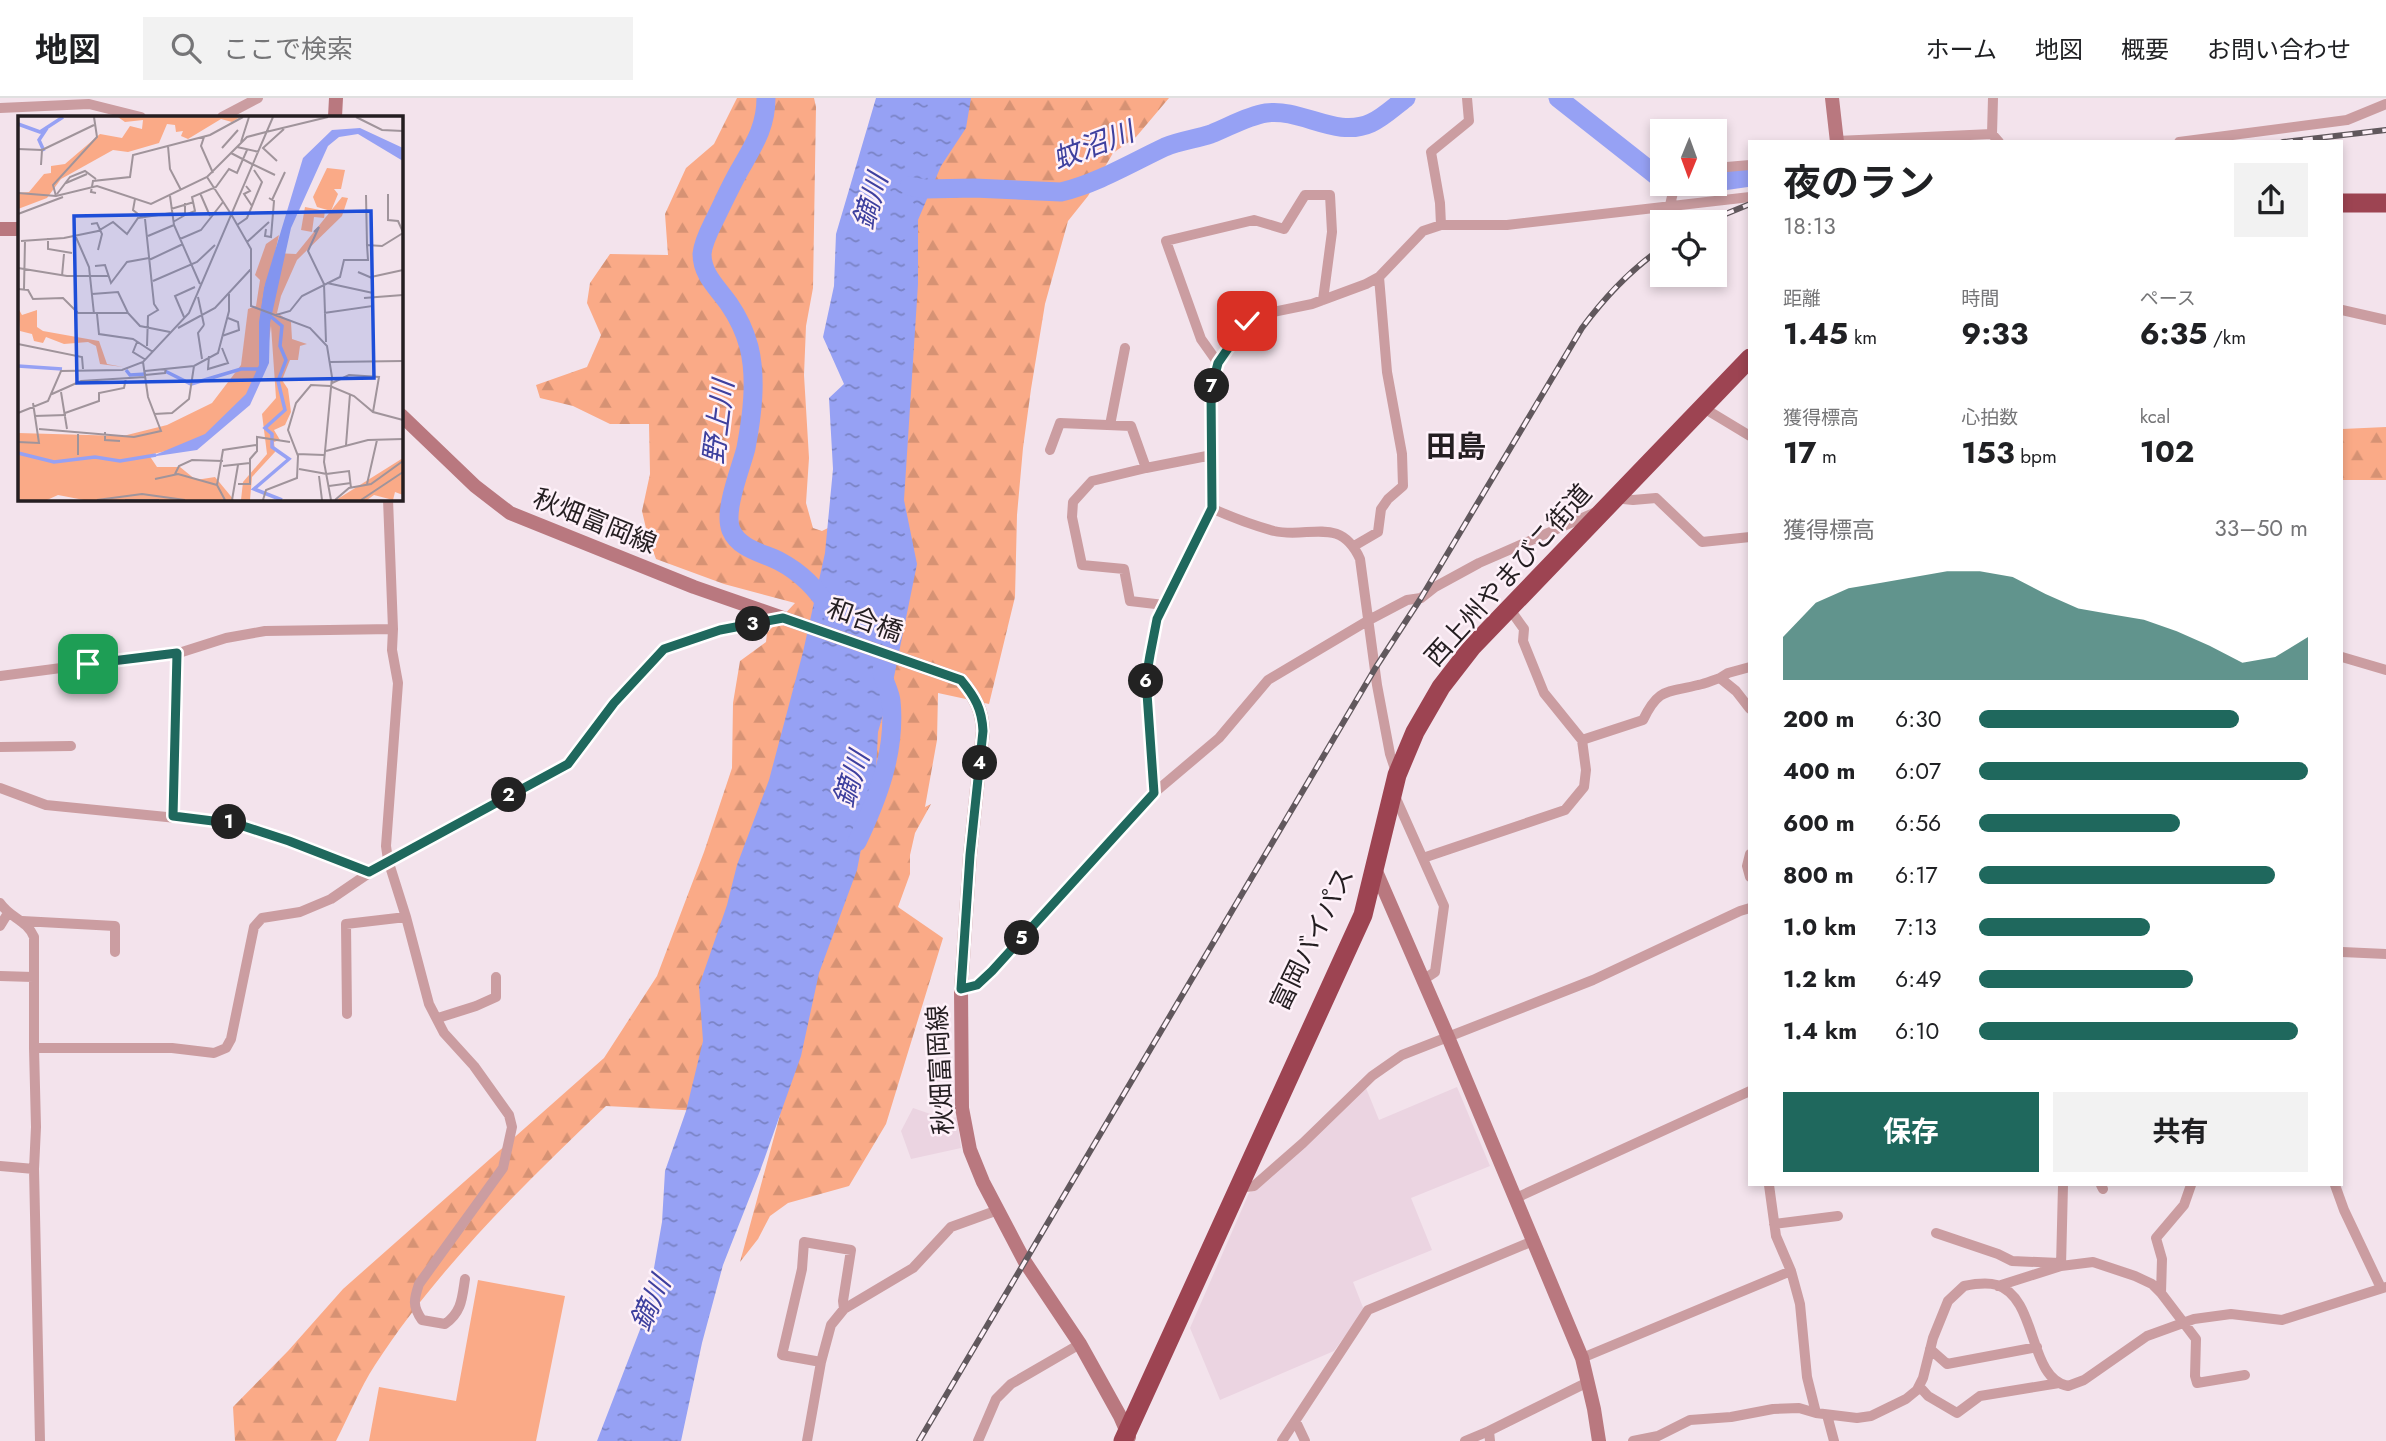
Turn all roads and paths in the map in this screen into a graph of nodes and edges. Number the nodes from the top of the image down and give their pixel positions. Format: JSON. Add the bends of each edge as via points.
{"nodes":[{"id":1,"x":258,"y":98,"type":"edge"},
{"id":2,"x":336,"y":98,"type":"edge"},
{"id":3,"x":1467,"y":98,"type":"edge"},
{"id":4,"x":1832,"y":98,"type":"edge"},
{"id":5,"x":1993,"y":98,"type":"edge"},
{"id":6,"x":2386,"y":104,"type":"edge"},
{"id":7,"x":0,"y":108,"type":"edge"},
{"id":8,"x":137,"y":116,"type":"edge"},
{"id":9,"x":224,"y":116,"type":"edge"},
{"id":10,"x":335,"y":116,"type":"edge"},
{"id":11,"x":1996,"y":138,"type":"edge"},
{"id":12,"x":1837,"y":140,"type":"edge"},
{"id":13,"x":1890,"y":140,"type":"edge"},
{"id":14,"x":2194,"y":140,"type":"edge"},
{"id":15,"x":1748,"y":165,"type":"edge"},
{"id":16,"x":1727,"y":167,"type":"edge"},
{"id":17,"x":1672,"y":196,"type":"edge"},
{"id":18,"x":1748,"y":197,"type":"edge"},
{"id":19,"x":1671,"y":201,"type":"junction"},
{"id":20,"x":2343,"y":203,"type":"edge"},
{"id":21,"x":2386,"y":203,"type":"edge"},
{"id":22,"x":1441,"y":225,"type":"junction"},
{"id":23,"x":0,"y":229,"type":"edge"},
{"id":24,"x":18,"y":229,"type":"edge"},
{"id":25,"x":1379,"y":277,"type":"junction"},
{"id":26,"x":1323,"y":300,"type":"junction"},
{"id":27,"x":2343,"y":310,"type":"edge"},
{"id":28,"x":2386,"y":320,"type":"edge"},
{"id":29,"x":1125,"y":348,"type":"dead end"},
{"id":30,"x":1748,"y":360,"type":"edge"},
{"id":31,"x":1218,"y":363,"type":"junction"},
{"id":32,"x":1702,"y":407,"type":"junction"},
{"id":33,"x":402,"y":416,"type":"edge"},
{"id":34,"x":1110,"y":425,"type":"junction"},
{"id":35,"x":1748,"y":435,"type":"edge"},
{"id":36,"x":1050,"y":450,"type":"dead end"},
{"id":37,"x":1212,"y":455,"type":"junction"},
{"id":38,"x":1146,"y":468,"type":"junction"},
{"id":39,"x":388,"y":500,"type":"edge"},
{"id":40,"x":1609,"y":504,"type":"junction"},
{"id":41,"x":1212,"y":508,"type":"junction"},
{"id":42,"x":1748,"y":537,"type":"edge"},
{"id":43,"x":1354,"y":546,"type":"junction"},
{"id":44,"x":1164,"y":605,"type":"junction"},
{"id":45,"x":1509,"y":608,"type":"junction"},
{"id":46,"x":783,"y":618,"type":"junction"},
{"id":47,"x":1369,"y":620,"type":"junction"},
{"id":48,"x":800,"y":623,"type":"joint"},
{"id":49,"x":393,"y":629,"type":"junction"},
{"id":50,"x":177,"y":653,"type":"junction"},
{"id":51,"x":2343,"y":657,"type":"edge"},
{"id":52,"x":913,"y":663,"type":"joint"},
{"id":53,"x":1748,"y":668,"type":"edge"},
{"id":54,"x":2386,"y":670,"type":"edge"},
{"id":55,"x":0,"y":676,"type":"edge"},
{"id":56,"x":1720,"y":678,"type":"junction"},
{"id":57,"x":1748,"y":706,"type":"edge"},
{"id":58,"x":1582,"y":740,"type":"junction"},
{"id":59,"x":71,"y":746,"type":"dead end"},
{"id":60,"x":0,"y":747,"type":"edge"},
{"id":61,"x":1395,"y":784,"type":"junction"},
{"id":62,"x":0,"y":788,"type":"edge"},
{"id":63,"x":1154,"y":793,"type":"junction"},
{"id":64,"x":173,"y":816,"type":"junction"},
{"id":65,"x":1423,"y":858,"type":"junction"},
{"id":66,"x":388,"y":860,"type":"junction"},
{"id":67,"x":1375,"y":869,"type":"junction"},
{"id":68,"x":369,"y":872,"type":"junction"},
{"id":69,"x":0,"y":903,"type":"edge"},
{"id":70,"x":1748,"y":909,"type":"edge"},
{"id":71,"x":8,"y":913,"type":"junction"},
{"id":72,"x":406,"y":917,"type":"junction"},
{"id":73,"x":22,"y":921,"type":"junction"},
{"id":74,"x":0,"y":926,"type":"edge"},
{"id":75,"x":115,"y":952,"type":"dead end"},
{"id":76,"x":2343,"y":952,"type":"edge"},
{"id":77,"x":2386,"y":954,"type":"edge"},
{"id":78,"x":0,"y":976,"type":"edge"},
{"id":79,"x":33,"y":977,"type":"junction"},
{"id":80,"x":496,"y":977,"type":"dead end"},
{"id":81,"x":1423,"y":980,"type":"junction"},
{"id":82,"x":961,"y":989,"type":"junction"},
{"id":83,"x":347,"y":1014,"type":"dead end"},
{"id":84,"x":438,"y":1018,"type":"junction"},
{"id":85,"x":1448,"y":1037,"type":"junction"},
{"id":86,"x":34,"y":1048,"type":"junction"},
{"id":87,"x":1748,"y":1092,"type":"edge"},
{"id":88,"x":0,"y":1166,"type":"edge"},
{"id":89,"x":34,"y":1169,"type":"junction"},
{"id":90,"x":1769,"y":1186,"type":"edge"},
{"id":91,"x":2063,"y":1186,"type":"edge"},
{"id":92,"x":2191,"y":1186,"type":"edge"},
{"id":93,"x":2334,"y":1186,"type":"edge"},
{"id":94,"x":1238,"y":1188,"type":"junction"},
{"id":95,"x":1516,"y":1198,"type":"junction"},
{"id":96,"x":998,"y":1210,"type":"junction"},
{"id":97,"x":1838,"y":1216,"type":"dead end"},
{"id":98,"x":1774,"y":1224,"type":"junction"},
{"id":99,"x":1936,"y":1233,"type":"dead end"},
{"id":100,"x":1533,"y":1241,"type":"junction"},
{"id":101,"x":2012,"y":1261,"type":"junction"},
{"id":102,"x":2061,"y":1265,"type":"junction"},
{"id":103,"x":1791,"y":1271,"type":"junction"},
{"id":104,"x":2034,"y":1274,"type":"junction"},
{"id":105,"x":465,"y":1279,"type":"dead end"},
{"id":106,"x":1998,"y":1286,"type":"junction"},
{"id":107,"x":2384,"y":1287,"type":"edge"},
{"id":108,"x":2161,"y":1293,"type":"junction"},
{"id":109,"x":845,"y":1309,"type":"junction"},
{"id":110,"x":2185,"y":1322,"type":"junction"},
{"id":111,"x":1080,"y":1344,"type":"junction"},
{"id":112,"x":2037,"y":1347,"type":"junction"},
{"id":113,"x":1930,"y":1349,"type":"junction"},
{"id":114,"x":1582,"y":1358,"type":"junction"},
{"id":115,"x":821,"y":1362,"type":"junction"},
{"id":116,"x":2245,"y":1375,"type":"dead end"},
{"id":117,"x":1588,"y":1382,"type":"junction"},
{"id":118,"x":2059,"y":1383,"type":"junction"},
{"id":119,"x":1919,"y":1386,"type":"junction"},
{"id":120,"x":1821,"y":1414,"type":"junction"},
{"id":121,"x":1296,"y":1422,"type":"junction"},
{"id":122,"x":1122,"y":1434,"type":"edge"},
{"id":123,"x":1490,"y":1436,"type":"edge"},
{"id":124,"x":40,"y":1441,"type":"edge"},
{"id":125,"x":807,"y":1441,"type":"edge"},
{"id":126,"x":978,"y":1441,"type":"edge"},
{"id":127,"x":1282,"y":1441,"type":"edge"},
{"id":128,"x":1305,"y":1441,"type":"edge"},
{"id":129,"x":1465,"y":1441,"type":"edge"},
{"id":130,"x":1599,"y":1441,"type":"edge"},
{"id":131,"x":1633,"y":1441,"type":"edge"},
{"id":132,"x":1834,"y":1441,"type":"edge"}],
"edges":[{"from":1,"to":9,"type":"street"},
{"from":2,"to":10,"type":"main road"},
{"from":3,"to":22,"type":"street","via":[[1469,121],[1431,152]]},
{"from":4,"to":12,"type":"main road"},
{"from":5,"to":11,"type":"street"},
{"from":6,"to":14,"type":"street","via":[[2347,120]]},
{"from":7,"to":8,"type":"street","via":[[89,104]]},
{"from":11,"to":13,"type":"street"},
{"from":15,"to":16,"type":"street"},
{"from":17,"to":19,"type":"street"},
{"from":18,"to":19,"type":"street"},
{"from":19,"to":22,"type":"street","via":[[1507,225]]},
{"from":20,"to":21,"type":"highway"},
{"from":22,"to":25,"type":"street","via":[[1423,231]]},
{"from":23,"to":24,"type":"main road"},
{"from":25,"to":26,"type":"street"},
{"from":25,"to":43,"type":"street","via":[[1403,486],[1381,509],[1378,532]]},
{"from":26,"to":31,"type":"street","via":[[1247,321]]},
{"from":26,"to":31,"type":"street","via":[[1332,232],[1331,195],[1305,195],[1284,229],[1254,220],[1166,241],[1201,339]]},
{"from":27,"to":28,"type":"street"},
{"from":29,"to":34,"type":"street"},
{"from":30,"to":32,"type":"highway","name":"西上州やまびこ街道"},
{"from":31,"to":37,"type":"street","via":[[1211,390]]},
{"from":32,"to":35,"type":"street"},
{"from":32,"to":40,"type":"highway","name":"西上州やまびこ街道"},
{"from":33,"to":46,"type":"main road","name":"秋畑富岡線","via":[[510,513]]},
{"from":34,"to":36,"type":"street","via":[[1060,423]]},
{"from":34,"to":38,"type":"street","via":[[1131,426]]},
{"from":37,"to":38,"type":"street"},
{"from":37,"to":41,"type":"street"},
{"from":38,"to":44,"type":"street","via":[[1092,481],[1073,502],[1072,517],[1082,565],[1124,569],[1130,601]]},
{"from":39,"to":49,"type":"street"},
{"from":40,"to":42,"type":"street","via":[[1656,498],[1702,542]]},
{"from":40,"to":45,"type":"highway","name":"西上州やまびこ街道"},
{"from":40,"to":47,"type":"street"},
{"from":41,"to":43,"type":"street","via":[[1277,532],[1334,532]]},
{"from":41,"to":44,"type":"street"},
{"from":43,"to":47,"type":"street"},
{"from":44,"to":63,"type":"street","via":[[1146,679]]},
{"from":45,"to":58,"type":"street","via":[[1524,629],[1523,641],[1544,693]]},
{"from":45,"to":61,"type":"highway","name":"西上州やまびこ街道","via":[[1441,687],[1415,732]]},
{"from":46,"to":48,"type":"main road","name":"秋畑富岡線"},
{"from":46,"to":66,"type":"street","via":[[720,630],[664,649],[614,703],[568,764]]},
{"from":47,"to":61,"type":"street"},
{"from":47,"to":63,"type":"street","via":[[1268,680],[1219,737]]},
{"from":48,"to":52,"type":"main road","name":"和合橋"},
{"from":49,"to":50,"type":"street","via":[[265,631]]},
{"from":49,"to":66,"type":"street","via":[[398,682]]},
{"from":50,"to":55,"type":"street"},
{"from":50,"to":64,"type":"street"},
{"from":51,"to":54,"type":"street"},
{"from":52,"to":82,"type":"main road","name":"秋畑富岡線","via":[[961,680],[982,713]]},
{"from":53,"to":56,"type":"street"},
{"from":56,"to":57,"type":"street"},
{"from":56,"to":58,"type":"street","via":[[1665,692],[1651,704],[1643,720]]},
{"from":58,"to":65,"type":"street","via":[[1584,787],[1565,810]]},
{"from":59,"to":60,"type":"street"},
{"from":61,"to":65,"type":"street"},
{"from":61,"to":67,"type":"highway","name":"西上州やまびこ街道"},
{"from":62,"to":64,"type":"street","via":[[46,805]]},
{"from":63,"to":82,"type":"street","via":[[992,971],[977,985]]},
{"from":64,"to":68,"type":"street","via":[[237,824]]},
{"from":65,"to":81,"type":"street","via":[[1444,906],[1435,972]]},
{"from":66,"to":68,"type":"street"},
{"from":66,"to":72,"type":"street"},
{"from":67,"to":81,"type":"main road"},
{"from":67,"to":94,"type":"highway","name":"富岡バイパス","via":[[1363,915]]},
{"from":67,"to":122,"type":"highway","name":"富岡バイパス","via":[[1345,923]]},
{"from":68,"to":86,"type":"street","via":[[331,899],[300,912],[262,918],[254,927],[226,1048],[214,1053],[172,1048]]},
{"from":69,"to":71,"type":"street"},
{"from":70,"to":85,"type":"street","via":[[1593,980]]},
{"from":71,"to":73,"type":"street"},
{"from":71,"to":74,"type":"street"},
{"from":72,"to":83,"type":"street","via":[[345,924]]},
{"from":72,"to":84,"type":"street","via":[[429,1004]]},
{"from":73,"to":75,"type":"street","via":[[115,926]]},
{"from":73,"to":79,"type":"street","via":[[34,937]]},
{"from":76,"to":77,"type":"street"},
{"from":78,"to":79,"type":"street"},
{"from":79,"to":86,"type":"street"},
{"from":80,"to":84,"type":"street","via":[[496,998]]},
{"from":81,"to":85,"type":"main road"},
{"from":82,"to":96,"type":"main road","name":"秋畑富岡線","via":[[962,1108],[970,1150]]},
{"from":84,"to":105,"type":"street","via":[[509,1115],[512,1127],[503,1168],[419,1284],[413,1301],[422,1320],[445,1324],[454,1318]]},
{"from":85,"to":94,"type":"street","via":[[1402,1055],[1372,1076],[1254,1186]]},
{"from":85,"to":95,"type":"main road"},
{"from":86,"to":89,"type":"street"},
{"from":87,"to":95,"type":"street"},
{"from":88,"to":89,"type":"street"},
{"from":89,"to":124,"type":"street"},
{"from":90,"to":98,"type":"street"},
{"from":91,"to":102,"type":"street"},
{"from":92,"to":108,"type":"street","via":[[2184,1205],[2156,1238],[2162,1259]]},
{"from":93,"to":107,"type":"street"},
{"from":94,"to":122,"type":"highway","name":"富岡バイパス"},
{"from":95,"to":100,"type":"main road"},
{"from":96,"to":109,"type":"street","via":[[951,1227],[913,1268]]},
{"from":96,"to":111,"type":"main road","name":"秋畑富岡線","via":[[1025,1262]]},
{"from":97,"to":98,"type":"street"},
{"from":98,"to":103,"type":"street"},
{"from":99,"to":101,"type":"street"},
{"from":100,"to":114,"type":"main road"},
{"from":100,"to":121,"type":"street","via":[[1368,1310]]},
{"from":101,"to":102,"type":"street"},
{"from":101,"to":104,"type":"street"},
{"from":102,"to":104,"type":"street"},
{"from":102,"to":108,"type":"street","via":[[2093,1262],[2135,1276]]},
{"from":103,"to":114,"type":"street"},
{"from":103,"to":120,"type":"street","via":[[1800,1304],[1807,1377]]},
{"from":104,"to":106,"type":"street"},
{"from":106,"to":112,"type":"street","via":[[2015,1299]]},
{"from":106,"to":113,"type":"street","via":[[1964,1286],[1955,1292]]},
{"from":107,"to":110,"type":"street","via":[[2283,1320],[2231,1314]]},
{"from":108,"to":110,"type":"street"},
{"from":109,"to":115,"type":"street","via":[[831,1325]]},
{"from":109,"to":115,"type":"street","via":[[851,1250],[804,1242],[782,1355]]},
{"from":110,"to":116,"type":"street","via":[[2196,1339],[2197,1383]]},
{"from":110,"to":118,"type":"street","via":[[2147,1336],[2084,1380],[2068,1386]]},
{"from":111,"to":122,"type":"main road","name":"秋畑富岡線"},
{"from":111,"to":126,"type":"street","via":[[1011,1384],[996,1399]]},
{"from":112,"to":113,"type":"street","via":[[1947,1364]]},
{"from":112,"to":118,"type":"street","via":[[2044,1366]]},
{"from":113,"to":119,"type":"street"},
{"from":114,"to":117,"type":"main road"},
{"from":115,"to":125,"type":"street"},
{"from":117,"to":123,"type":"street"},
{"from":117,"to":130,"type":"main road"},
{"from":118,"to":119,"type":"street","via":[[1980,1396],[1957,1413]]},
{"from":119,"to":120,"type":"street","via":[[1906,1399],[1871,1416],[1857,1419]]},
{"from":120,"to":131,"type":"street","via":[[1799,1408],[1773,1409],[1690,1420],[1658,1436]]},
{"from":120,"to":132,"type":"street"},
{"from":121,"to":127,"type":"street"},
{"from":121,"to":128,"type":"street"},
{"from":123,"to":129,"type":"street"}]}
